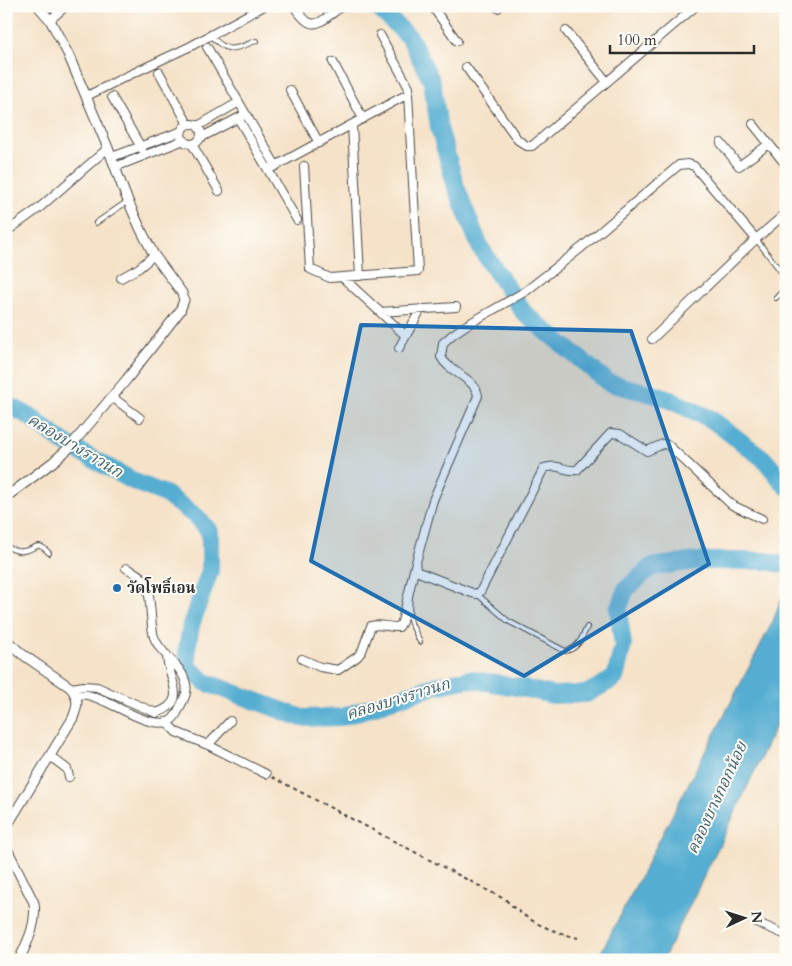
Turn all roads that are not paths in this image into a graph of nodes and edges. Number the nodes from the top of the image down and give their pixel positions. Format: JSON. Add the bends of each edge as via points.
{"nodes":[{"id":1,"x":38,"y":6,"type":"edge"},
{"id":2,"x":66,"y":6,"type":"edge"},
{"id":3,"x":264,"y":6,"type":"edge"},
{"id":4,"x":294,"y":6,"type":"edge"},
{"id":5,"x":432,"y":6,"type":"edge"},
{"id":6,"x":696,"y":6,"type":"edge"},
{"id":7,"x":341,"y":7,"type":"edge"},
{"id":8,"x":50,"y":20,"type":"junction"},
{"id":9,"x":566,"y":31,"type":"dead end"},
{"id":10,"x":380,"y":35,"type":"dead end"},
{"id":11,"x":211,"y":36,"type":"junction"},
{"id":12,"x":256,"y":41,"type":"dead end"},
{"id":13,"x":457,"y":41,"type":"dead end"},
{"id":14,"x":207,"y":47,"type":"dead end"},
{"id":15,"x":333,"y":62,"type":"dead end"},
{"id":16,"x":466,"y":67,"type":"dead end"},
{"id":17,"x":159,"y":72,"type":"dead end"},
{"id":18,"x":607,"y":82,"type":"junction"},
{"id":19,"x":290,"y":90,"type":"dead end"},
{"id":20,"x":408,"y":94,"type":"junction"},
{"id":21,"x":87,"y":96,"type":"junction"},
{"id":22,"x":112,"y":98,"type":"dead end"},
{"id":23,"x":239,"y":102,"type":"junction"},
{"id":24,"x":246,"y":114,"type":"junction"},
{"id":25,"x":238,"y":118,"type":"junction"},
{"id":26,"x":363,"y":119,"type":"junction"},
{"id":27,"x":188,"y":124,"type":"junction"},
{"id":28,"x":753,"y":124,"type":"dead end"},
{"id":29,"x":352,"y":125,"type":"junction"},
{"id":30,"x":198,"y":126,"type":"junction"},
{"id":31,"x":182,"y":131,"type":"junction"},
{"id":32,"x":200,"y":138,"type":"junction"},
{"id":33,"x":184,"y":140,"type":"junction"},
{"id":34,"x":318,"y":143,"type":"junction"},
{"id":35,"x":721,"y":143,"type":"dead end"},
{"id":36,"x":192,"y":144,"type":"junction"},
{"id":37,"x":769,"y":144,"type":"junction"},
{"id":38,"x":140,"y":146,"type":"junction"},
{"id":39,"x":108,"y":148,"type":"junction"},
{"id":40,"x":146,"y":155,"type":"junction"},
{"id":41,"x":112,"y":157,"type":"junction"},
{"id":42,"x":786,"y":165,"type":"edge"},
{"id":43,"x":276,"y":166,"type":"junction"},
{"id":44,"x":304,"y":166,"type":"dead end"},
{"id":45,"x":115,"y":167,"type":"junction"},
{"id":46,"x":268,"y":170,"type":"junction"},
{"id":47,"x":219,"y":191,"type":"dead end"},
{"id":48,"x":128,"y":201,"type":"junction"},
{"id":49,"x":786,"y":214,"type":"edge"},
{"id":50,"x":297,"y":220,"type":"dead end"},
{"id":51,"x":96,"y":223,"type":"dead end"},
{"id":52,"x":6,"y":232,"type":"edge"},
{"id":53,"x":756,"y":239,"type":"junction"},
{"id":54,"x":154,"y":255,"type":"junction"},
{"id":55,"x":360,"y":276,"type":"junction"},
{"id":56,"x":121,"y":278,"type":"dead end"},
{"id":57,"x":342,"y":278,"type":"junction"},
{"id":58,"x":786,"y":278,"type":"edge"},
{"id":59,"x":786,"y":287,"type":"edge"},
{"id":60,"x":776,"y":298,"type":"dead end"},
{"id":61,"x":456,"y":307,"type":"dead end"},
{"id":62,"x":421,"y":310,"type":"junction"},
{"id":63,"x":380,"y":312,"type":"junction"},
{"id":64,"x":406,"y":336,"type":"junction"},
{"id":65,"x":652,"y":339,"type":"dead end"},
{"id":66,"x":399,"y":348,"type":"dead end"},
{"id":67,"x":112,"y":397,"type":"junction"},
{"id":68,"x":140,"y":418,"type":"dead end"},
{"id":69,"x":6,"y":497,"type":"edge"},
{"id":70,"x":762,"y":519,"type":"dead end"},
{"id":71,"x":6,"y":546,"type":"edge"},
{"id":72,"x":49,"y":553,"type":"dead end"},
{"id":73,"x":415,"y":566,"type":"junction"},
{"id":74,"x":126,"y":568,"type":"dead end"},
{"id":75,"x":410,"y":589,"type":"junction"},
{"id":76,"x":477,"y":594,"type":"junction"},
{"id":77,"x":587,"y":627,"type":"dead end"},
{"id":78,"x":6,"y":640,"type":"edge"},
{"id":79,"x":420,"y":642,"type":"dead end"},
{"id":80,"x":167,"y":654,"type":"junction"},
{"id":81,"x":302,"y":659,"type":"dead end"},
{"id":82,"x":73,"y":692,"type":"junction"},
{"id":83,"x":230,"y":721,"type":"dead end"},
{"id":84,"x":166,"y":722,"type":"junction"},
{"id":85,"x":208,"y":745,"type":"junction"},
{"id":86,"x":50,"y":756,"type":"junction"},
{"id":87,"x":266,"y":774,"type":"road end"},
{"id":88,"x":68,"y":777,"type":"dead end"},
{"id":89,"x":6,"y":829,"type":"edge"},
{"id":90,"x":6,"y":847,"type":"edge"},
{"id":91,"x":758,"y":923,"type":"dead end"},
{"id":92,"x":786,"y":935,"type":"edge"},
{"id":93,"x":20,"y":960,"type":"edge"}],
"edges":[{"from":1,"to":8,"type":"street"},
{"from":2,"to":8,"type":"street"},
{"from":3,"to":11,"type":"street"},
{"from":4,"to":7,"type":"street","via":[[309,24]]},
{"from":5,"to":13,"type":"street"},
{"from":6,"to":18,"type":"street"},
{"from":8,"to":21,"type":"street"},
{"from":9,"to":18,"type":"street"},
{"from":10,"to":20,"type":"street","via":[[409,88]]},
{"from":11,"to":12,"type":"lane","via":[[232,50]]},
{"from":11,"to":21,"type":"street"},
{"from":14,"to":23,"type":"street"},
{"from":15,"to":26,"type":"street"},
{"from":16,"to":18,"type":"street","via":[[518,140],[527,146],[537,143]]},
{"from":17,"to":27,"type":"street"},
{"from":19,"to":34,"type":"street"},
{"from":20,"to":26,"type":"street"},
{"from":20,"to":55,"type":"street","via":[[418,271]]},
{"from":21,"to":39,"type":"street"},
{"from":22,"to":38,"type":"street"},
{"from":23,"to":24,"type":"street"},
{"from":23,"to":30,"type":"street"},
{"from":24,"to":25,"type":"street"},
{"from":24,"to":43,"type":"street"},
{"from":25,"to":32,"type":"street"},
{"from":25,"to":46,"type":"street"},
{"from":26,"to":29,"type":"street"},
{"from":27,"to":30,"type":"street"},
{"from":27,"to":31,"type":"street"},
{"from":28,"to":37,"type":"street"},
{"from":29,"to":34,"type":"street"},
{"from":29,"to":55,"type":"street"},
{"from":30,"to":32,"type":"street"},
{"from":31,"to":33,"type":"street"},
{"from":31,"to":38,"type":"street"},
{"from":32,"to":36,"type":"street"},
{"from":33,"to":36,"type":"street"},
{"from":33,"to":40,"type":"street"},
{"from":34,"to":43,"type":"street"},
{"from":35,"to":37,"type":"street","via":[[739,166]]},
{"from":36,"to":47,"type":"street"},
{"from":37,"to":42,"type":"street"},
{"from":38,"to":40,"type":"street"},
{"from":38,"to":41,"type":"street"},
{"from":39,"to":41,"type":"street"},
{"from":39,"to":52,"type":"street","via":[[38,209]]},
{"from":40,"to":45,"type":"street"},
{"from":41,"to":45,"type":"street"},
{"from":43,"to":46,"type":"street"},
{"from":44,"to":57,"type":"street","via":[[310,269],[330,278]]},
{"from":45,"to":48,"type":"street"},
{"from":46,"to":50,"type":"street"},
{"from":48,"to":51,"type":"lane"},
{"from":48,"to":54,"type":"street"},
{"from":49,"to":53,"type":"street"},
{"from":53,"to":58,"type":"lane"},
{"from":53,"to":65,"type":"street"},
{"from":53,"to":73,"type":"street","via":[[694,166],[679,165],[526,292],[465,326],[443,343],[441,357],[444,362],[474,385],[478,396],[433,500]]},
{"from":54,"to":56,"type":"street"},
{"from":54,"to":67,"type":"street","via":[[182,292],[184,300],[180,311]]},
{"from":55,"to":57,"type":"street"},
{"from":57,"to":63,"type":"street"},
{"from":59,"to":60,"type":"lane"},
{"from":61,"to":62,"type":"street"},
{"from":62,"to":63,"type":"street"},
{"from":62,"to":64,"type":"street"},
{"from":63,"to":64,"type":"street"},
{"from":64,"to":66,"type":"street"},
{"from":67,"to":68,"type":"street"},
{"from":67,"to":69,"type":"street","via":[[69,448]]},
{"from":70,"to":76,"type":"street","via":[[732,504],[668,445],[647,450],[620,434],[611,434],[577,470],[557,466],[544,468]]},
{"from":71,"to":72,"type":"lane","via":[[23,551],[39,545]]},
{"from":73,"to":75,"type":"street"},
{"from":73,"to":76,"type":"street","via":[[421,573]]},
{"from":74,"to":80,"type":"street","via":[[146,583],[152,631],[157,644]]},
{"from":75,"to":79,"type":"lane","via":[[409,614]]},
{"from":75,"to":81,"type":"street","via":[[399,627],[371,626],[357,657],[338,670]]},
{"from":76,"to":77,"type":"lane","via":[[508,622],[565,651],[576,646]]},
{"from":78,"to":82,"type":"street"},
{"from":80,"to":82,"type":"street","via":[[167,665],[176,688],[167,710],[156,713],[97,687],[84,686]]},
{"from":80,"to":84,"type":"street","via":[[186,682],[187,693],[176,715]]},
{"from":82,"to":84,"type":"street","via":[[87,694],[145,719]]},
{"from":82,"to":86,"type":"street","via":[[77,707]]},
{"from":83,"to":85,"type":"street"},
{"from":84,"to":85,"type":"street","via":[[176,732]]},
{"from":85,"to":87,"type":"street"},
{"from":86,"to":88,"type":"street","via":[[67,769]]},
{"from":86,"to":89,"type":"street"},
{"from":90,"to":93,"type":"street","via":[[34,903],[33,926]]},
{"from":91,"to":92,"type":"street"}]}
